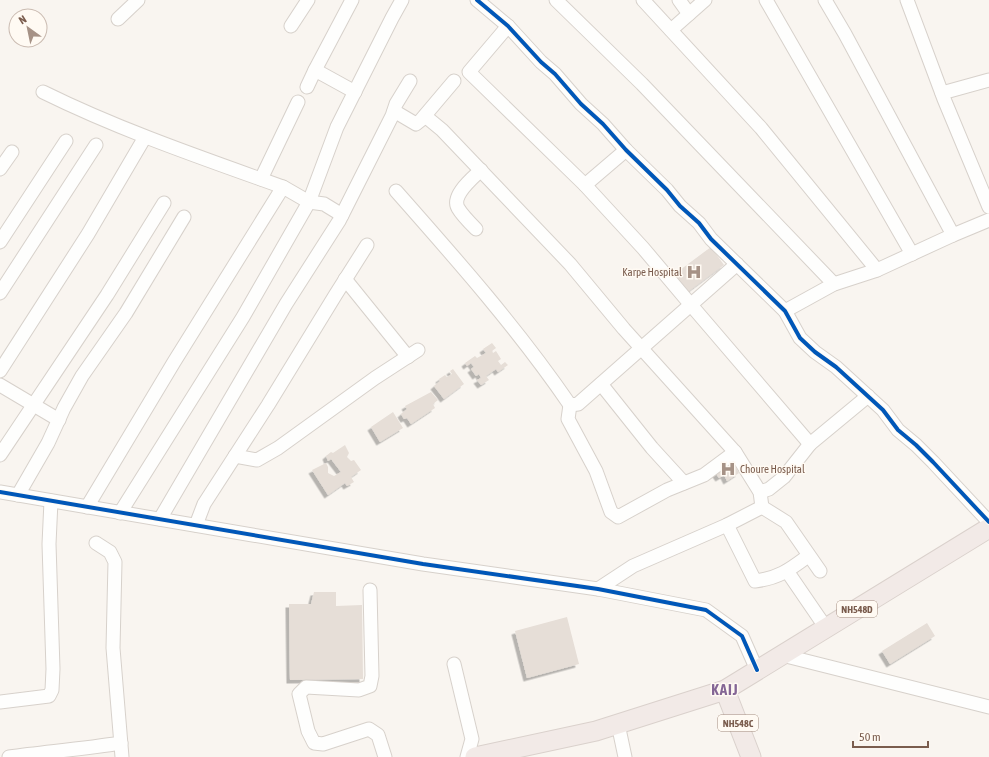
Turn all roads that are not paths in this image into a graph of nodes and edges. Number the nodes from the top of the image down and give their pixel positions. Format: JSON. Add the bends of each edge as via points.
{"nodes":[{"id":1,"x":138,"y":0,"type":"edge"},
{"id":2,"x":308,"y":0,"type":"edge"},
{"id":3,"x":352,"y":0,"type":"edge"},
{"id":4,"x":402,"y":0,"type":"edge"},
{"id":5,"x":477,"y":0,"type":"edge"},
{"id":6,"x":556,"y":0,"type":"edge"},
{"id":7,"x":643,"y":0,"type":"edge"},
{"id":8,"x":678,"y":0,"type":"edge"},
{"id":9,"x":705,"y":0,"type":"edge"},
{"id":10,"x":766,"y":0,"type":"edge"},
{"id":11,"x":825,"y":0,"type":"edge"},
{"id":12,"x":907,"y":0,"type":"edge"},
{"id":13,"x":689,"y":14,"type":"junction"},
{"id":14,"x":118,"y":19,"type":"dead end"},
{"id":15,"x":291,"y":26,"type":"dead end"},
{"id":16,"x":508,"y":26,"type":"junction"},
{"id":17,"x":671,"y":30,"type":"junction"},
{"id":18,"x":315,"y":70,"type":"junction"},
{"id":19,"x":989,"y":80,"type":"edge"},
{"id":20,"x":410,"y":81,"type":"dead end"},
{"id":21,"x":454,"y":81,"type":"dead end"},
{"id":22,"x":307,"y":87,"type":"dead end"},
{"id":23,"x":43,"y":92,"type":"dead end"},
{"id":24,"x":355,"y":92,"type":"junction"},
{"id":25,"x":942,"y":93,"type":"junction"},
{"id":26,"x":298,"y":102,"type":"dead end"},
{"id":27,"x":394,"y":111,"type":"junction"},
{"id":28,"x":425,"y":116,"type":"junction"},
{"id":29,"x":145,"y":137,"type":"junction"},
{"id":30,"x":66,"y":141,"type":"dead end"},
{"id":31,"x":96,"y":146,"type":"dead end"},
{"id":32,"x":626,"y":150,"type":"junction"},
{"id":33,"x":12,"y":152,"type":"dead end"},
{"id":34,"x":0,"y":169,"type":"edge"},
{"id":35,"x":481,"y":170,"type":"junction"},
{"id":36,"x":261,"y":179,"type":"junction"},
{"id":37,"x":585,"y":185,"type":"junction"},
{"id":38,"x":283,"y":187,"type":"junction"},
{"id":39,"x":396,"y":191,"type":"dead end"},
{"id":40,"x":308,"y":202,"type":"junction"},
{"id":41,"x":164,"y":203,"type":"dead end"},
{"id":42,"x":989,"y":207,"type":"edge"},
{"id":43,"x":342,"y":215,"type":"junction"},
{"id":44,"x":184,"y":218,"type":"dead end"},
{"id":45,"x":989,"y":220,"type":"edge"},
{"id":46,"x":476,"y":229,"type":"dead end"},
{"id":47,"x":953,"y":235,"type":"junction"},
{"id":48,"x":0,"y":242,"type":"edge"},
{"id":49,"x":368,"y":245,"type":"dead end"},
{"id":50,"x":912,"y":254,"type":"junction"},
{"id":51,"x":737,"y":264,"type":"junction"},
{"id":52,"x":877,"y":270,"type":"junction"},
{"id":53,"x":345,"y":279,"type":"junction"},
{"id":54,"x":834,"y":284,"type":"junction"},
{"id":55,"x":0,"y":293,"type":"edge"},
{"id":56,"x":691,"y":306,"type":"junction"},
{"id":57,"x":785,"y":310,"type":"junction"},
{"id":58,"x":642,"y":349,"type":"junction"},
{"id":59,"x":0,"y":371,"type":"edge"},
{"id":60,"x":0,"y":384,"type":"edge"},
{"id":61,"x":601,"y":384,"type":"junction"},
{"id":62,"x":868,"y":396,"type":"junction"},
{"id":63,"x":570,"y":405,"type":"junction"},
{"id":64,"x":33,"y":406,"type":"junction"},
{"id":65,"x":59,"y":420,"type":"junction"},
{"id":66,"x":810,"y":444,"type":"junction"},
{"id":67,"x":734,"y":452,"type":"junction"},
{"id":68,"x":0,"y":455,"type":"edge"},
{"id":69,"x":235,"y":456,"type":"junction"},
{"id":70,"x":684,"y":483,"type":"junction"},
{"id":71,"x":0,"y":492,"type":"edge"},
{"id":72,"x":760,"y":492,"type":"junction"},
{"id":73,"x":18,"y":495,"type":"junction"},
{"id":74,"x":51,"y":501,"type":"junction"},
{"id":75,"x":87,"y":507,"type":"junction"},
{"id":76,"x":762,"y":507,"type":"junction"},
{"id":77,"x":120,"y":512,"type":"junction"},
{"id":78,"x":160,"y":519,"type":"junction"},
{"id":79,"x":989,"y":522,"type":"edge"},
{"id":80,"x":727,"y":525,"type":"junction"},
{"id":81,"x":196,"y":526,"type":"junction"},
{"id":82,"x":989,"y":528,"type":"edge"},
{"id":83,"x":96,"y":543,"type":"dead end"},
{"id":84,"x":808,"y":556,"type":"junction"},
{"id":85,"x":787,"y":571,"type":"junction"},
{"id":86,"x":820,"y":571,"type":"dead end"},
{"id":87,"x":370,"y":590,"type":"dead end"},
{"id":88,"x":598,"y":590,"type":"junction"},
{"id":89,"x":826,"y":628,"type":"junction"},
{"id":90,"x":782,"y":655,"type":"junction"},
{"id":91,"x":454,"y":664,"type":"dead end"},
{"id":92,"x":757,"y":670,"type":"junction"},
{"id":93,"x":725,"y":690,"type":"junction"},
{"id":94,"x":0,"y":702,"type":"edge"},
{"id":95,"x":989,"y":707,"type":"edge"},
{"id":96,"x":618,"y":724,"type":"junction"},
{"id":97,"x":121,"y":743,"type":"junction"},
{"id":98,"x":9,"y":757,"type":"edge"},
{"id":99,"x":122,"y":757,"type":"edge"},
{"id":100,"x":385,"y":757,"type":"edge"},
{"id":101,"x":467,"y":757,"type":"edge"},
{"id":102,"x":475,"y":757,"type":"edge"},
{"id":103,"x":625,"y":757,"type":"edge"},
{"id":104,"x":751,"y":757,"type":"edge"}],
"edges":[{"from":1,"to":14,"type":"street"},
{"from":2,"to":15,"type":"street"},
{"from":3,"to":18,"type":"street"},
{"from":4,"to":24,"type":"street"},
{"from":5,"to":16,"type":"street"},
{"from":6,"to":54,"type":"street","via":[[642,84]]},
{"from":7,"to":17,"type":"street"},
{"from":8,"to":13,"type":"street"},
{"from":9,"to":13,"type":"street"},
{"from":10,"to":50,"type":"street"},
{"from":11,"to":47,"type":"street"},
{"from":12,"to":25,"type":"street"},
{"from":13,"to":17,"type":"street"},
{"from":16,"to":32,"type":"street"},
{"from":16,"to":37,"type":"street","via":[[468,72]]},
{"from":17,"to":52,"type":"street","via":[[761,128]]},
{"from":18,"to":22,"type":"street"},
{"from":18,"to":24,"type":"street"},
{"from":19,"to":25,"type":"street"},
{"from":20,"to":27,"type":"street"},
{"from":21,"to":28,"type":"street"},
{"from":23,"to":29,"type":"street"},
{"from":24,"to":40,"type":"street","via":[[337,128]]},
{"from":25,"to":42,"type":"street"},
{"from":26,"to":36,"type":"street"},
{"from":27,"to":28,"type":"street","via":[[416,124]]},
{"from":27,"to":43,"type":"street"},
{"from":28,"to":35,"type":"street"},
{"from":29,"to":36,"type":"street"},
{"from":29,"to":59,"type":"street","via":[[88,234]]},
{"from":30,"to":48,"type":"street"},
{"from":31,"to":55,"type":"street"},
{"from":32,"to":37,"type":"street"},
{"from":32,"to":51,"type":"street"},
{"from":33,"to":34,"type":"street"},
{"from":35,"to":46,"type":"street","via":[[464,187],[456,202]]},
{"from":35,"to":58,"type":"street","via":[[570,264]]},
{"from":36,"to":38,"type":"street"},
{"from":37,"to":56,"type":"street","via":[[643,248]]},
{"from":38,"to":40,"type":"street"},
{"from":38,"to":75,"type":"street"},
{"from":39,"to":63,"type":"street","via":[[471,277]]},
{"from":40,"to":43,"type":"street","via":[[324,204]]},
{"from":40,"to":77,"type":"street","via":[[243,317]]},
{"from":41,"to":64,"type":"street","via":[[107,296]]},
{"from":43,"to":78,"type":"street","via":[[286,304]]},
{"from":44,"to":65,"type":"street","via":[[126,313],[82,376]]},
{"from":45,"to":47,"type":"street"},
{"from":47,"to":50,"type":"street"},
{"from":49,"to":53,"type":"street"},
{"from":50,"to":52,"type":"street"},
{"from":51,"to":56,"type":"street"},
{"from":51,"to":57,"type":"street"},
{"from":52,"to":54,"type":"street"},
{"from":53,"to":69,"type":"street"},
{"from":53,"to":69,"type":"street","via":[[413,353],[278,448],[257,460]]},
{"from":54,"to":57,"type":"street"},
{"from":56,"to":58,"type":"street"},
{"from":56,"to":66,"type":"street"},
{"from":57,"to":62,"type":"street","via":[[800,338],[836,366]]},
{"from":58,"to":61,"type":"street"},
{"from":58,"to":67,"type":"street"},
{"from":60,"to":64,"type":"street"},
{"from":61,"to":63,"type":"street","via":[[578,404]]},
{"from":61,"to":70,"type":"street","via":[[652,448]]},
{"from":62,"to":66,"type":"street"},
{"from":62,"to":79,"type":"street"},
{"from":63,"to":70,"type":"street","via":[[568,419],[596,471],[611,512],[618,517]]},
{"from":64,"to":65,"type":"street"},
{"from":64,"to":68,"type":"street"},
{"from":65,"to":73,"type":"street"},
{"from":66,"to":72,"type":"street","via":[[784,477],[769,489]]},
{"from":67,"to":70,"type":"street","via":[[704,475]]},
{"from":67,"to":72,"type":"street"},
{"from":69,"to":81,"type":"street","via":[[204,504]]},
{"from":71,"to":73,"type":"street"},
{"from":72,"to":76,"type":"street"},
{"from":73,"to":74,"type":"street"},
{"from":74,"to":75,"type":"street"},
{"from":74,"to":94,"type":"street","via":[[49,544],[52,690],[49,696]]},
{"from":75,"to":77,"type":"street"},
{"from":76,"to":80,"type":"street"},
{"from":76,"to":84,"type":"street","via":[[786,522]]},
{"from":77,"to":78,"type":"street"},
{"from":78,"to":81,"type":"street"},
{"from":80,"to":85,"type":"street","via":[[755,581],[775,578]]},
{"from":80,"to":88,"type":"street","via":[[633,566]]},
{"from":81,"to":88,"type":"street"},
{"from":82,"to":89,"type":"highway","number":"NH548D"},
{"from":83,"to":97,"type":"street","via":[[110,552],[115,562],[113,648]]},
{"from":84,"to":85,"type":"street"},
{"from":84,"to":86,"type":"street"},
{"from":85,"to":89,"type":"street"},
{"from":87,"to":100,"type":"street","via":[[370,686],[359,690],[306,687],[299,694],[308,731],[314,743],[323,744],[369,729],[378,735]]},
{"from":88,"to":92,"type":"street","via":[[706,610],[742,636]]},
{"from":89,"to":90,"type":"highway","number":"NH548D"},
{"from":90,"to":92,"type":"highway","number":"NH548D"},
{"from":90,"to":95,"type":"street"},
{"from":91,"to":101,"type":"street","via":[[472,739]]},
{"from":92,"to":93,"type":"highway","number":"NH548D"},
{"from":93,"to":96,"type":"highway","number":"NH548D"},
{"from":93,"to":104,"type":"highway","number":"NH548C"},
{"from":96,"to":102,"type":"highway","number":"NH548D"},
{"from":96,"to":103,"type":"street"},
{"from":97,"to":98,"type":"street"},
{"from":97,"to":99,"type":"street"}]}
